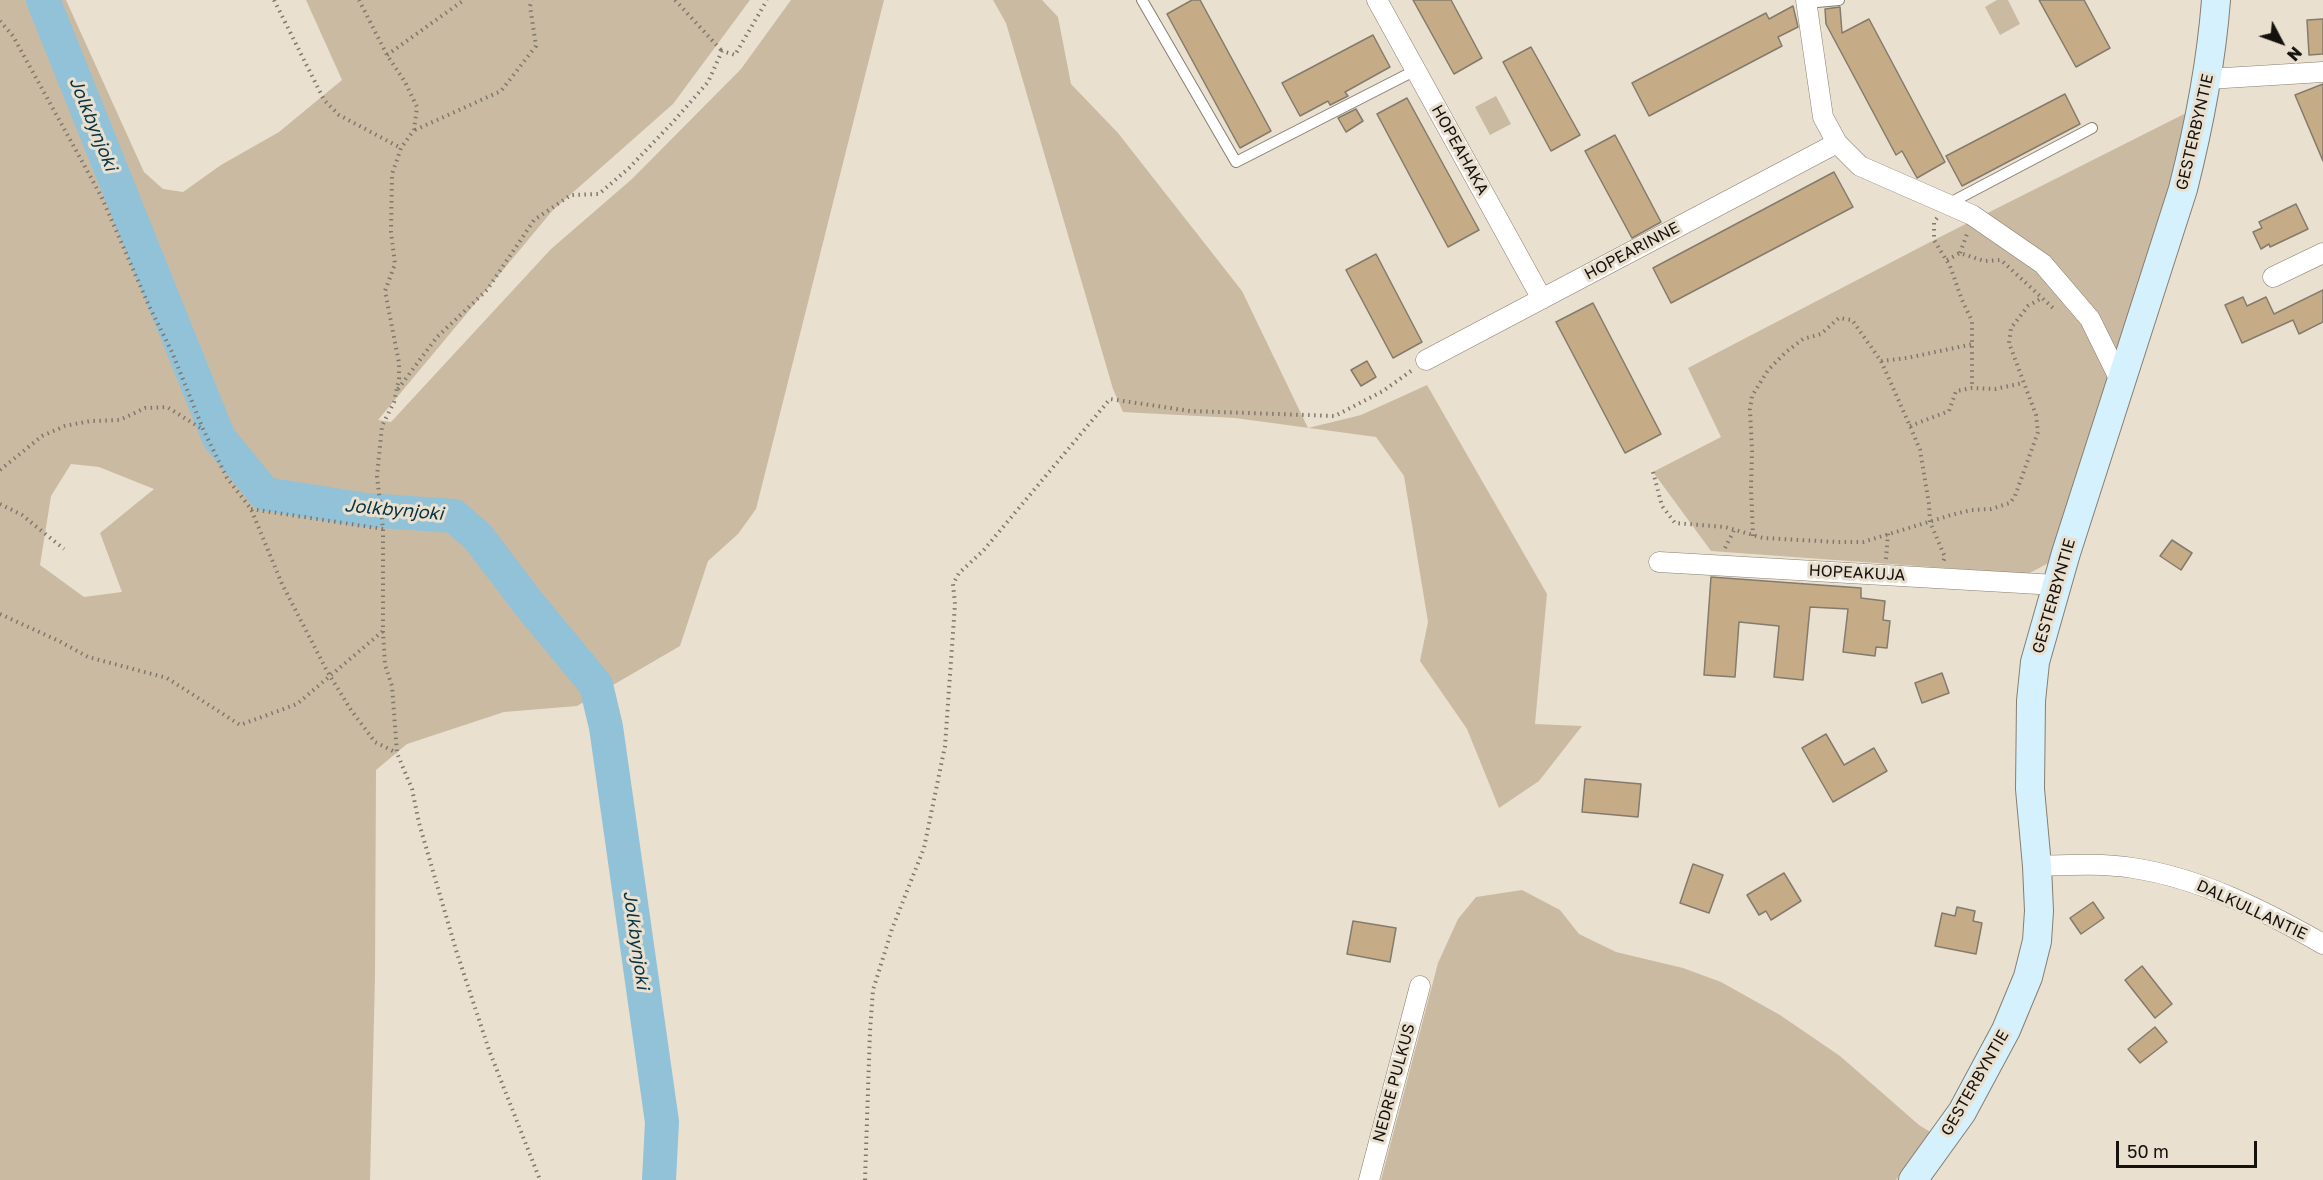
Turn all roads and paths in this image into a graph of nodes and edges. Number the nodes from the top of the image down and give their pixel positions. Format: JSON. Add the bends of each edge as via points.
{"nodes":[{"id":1,"x":274,"y":0,"type":"edge"},
{"id":2,"x":359,"y":0,"type":"edge"},
{"id":3,"x":464,"y":0,"type":"edge"},
{"id":4,"x":532,"y":0,"type":"edge"},
{"id":5,"x":675,"y":0,"type":"edge"},
{"id":6,"x":767,"y":0,"type":"edge"},
{"id":7,"x":1142,"y":0,"type":"edge"},
{"id":8,"x":1377,"y":0,"type":"edge"},
{"id":9,"x":1839,"y":0,"type":"edge"},
{"id":10,"x":2216,"y":0,"type":"edge"},
{"id":11,"x":1806,"y":1,"type":"edge"},
{"id":12,"x":0,"y":21,"type":"edge"},
{"id":13,"x":722,"y":51,"type":"junction"},
{"id":14,"x":387,"y":55,"type":"junction"},
{"id":15,"x":1416,"y":70,"type":"junction"},
{"id":16,"x":2323,"y":72,"type":"edge"},
{"id":17,"x":2208,"y":79,"type":"junction"},
{"id":18,"x":2092,"y":128,"type":"dead end"},
{"id":19,"x":414,"y":130,"type":"junction"},
{"id":20,"x":1837,"y":143,"type":"junction"},
{"id":21,"x":401,"y":148,"type":"junction"},
{"id":22,"x":1946,"y":205,"type":"junction"},
{"id":23,"x":2323,"y":253,"type":"edge"},
{"id":24,"x":1947,"y":260,"type":"junction"},
{"id":25,"x":2273,"y":277,"type":"dead end"},
{"id":26,"x":2042,"y":298,"type":"junction"},
{"id":27,"x":1542,"y":299,"type":"junction"},
{"id":28,"x":2056,"y":310,"type":"dead end"},
{"id":29,"x":1973,"y":344,"type":"junction"},
{"id":30,"x":1426,"y":360,"type":"joint"},
{"id":31,"x":1881,"y":361,"type":"junction"},
{"id":32,"x":2121,"y":382,"type":"junction"},
{"id":33,"x":2023,"y":383,"type":"junction"},
{"id":34,"x":1972,"y":388,"type":"junction"},
{"id":35,"x":396,"y":391,"type":"junction"},
{"id":36,"x":1911,"y":426,"type":"junction"},
{"id":37,"x":203,"y":429,"type":"junction"},
{"id":38,"x":0,"y":470,"type":"edge"},
{"id":39,"x":1653,"y":472,"type":"dead end"},
{"id":40,"x":0,"y":504,"type":"edge"},
{"id":41,"x":251,"y":509,"type":"junction"},
{"id":42,"x":1930,"y":522,"type":"junction"},
{"id":43,"x":383,"y":529,"type":"junction"},
{"id":44,"x":1888,"y":533,"type":"junction"},
{"id":45,"x":1753,"y":536,"type":"junction"},
{"id":46,"x":64,"y":549,"type":"dead end"},
{"id":47,"x":1659,"y":562,"type":"dead end"},
{"id":48,"x":1884,"y":574,"type":"junction"},
{"id":49,"x":1933,"y":577,"type":"junction"},
{"id":50,"x":2056,"y":585,"type":"junction"},
{"id":51,"x":0,"y":614,"type":"edge"},
{"id":52,"x":383,"y":631,"type":"junction"},
{"id":53,"x":330,"y":676,"type":"junction"},
{"id":54,"x":397,"y":753,"type":"junction"},
{"id":55,"x":2037,"y":866,"type":"junction"},
{"id":56,"x":2323,"y":944,"type":"edge"},
{"id":57,"x":1420,"y":986,"type":"dead end"},
{"id":58,"x":540,"y":1180,"type":"edge"},
{"id":59,"x":865,"y":1180,"type":"edge"},
{"id":60,"x":1369,"y":1180,"type":"edge"},
{"id":61,"x":1913,"y":1180,"type":"edge"}],
"edges":[{"from":1,"to":21,"type":"path","via":[[324,100],[339,115]]},
{"from":2,"to":14,"type":"path"},
{"from":3,"to":14,"type":"path"},
{"from":4,"to":19,"type":"path","via":[[536,46],[501,91]]},
{"from":5,"to":13,"type":"path"},
{"from":6,"to":13,"type":"path","via":[[735,55]]},
{"from":7,"to":15,"type":"lane","via":[[1236,162]]},
{"from":8,"to":15,"type":"street","name":"HOPEAHAKA"},
{"from":9,"to":11,"type":"lane"},
{"from":10,"to":17,"type":"street","name":"GESTERBYNTIE"},
{"from":11,"to":20,"type":"street","via":[[1823,117]]},
{"from":12,"to":37,"type":"path","via":[[13,36],[101,196]]},
{"from":13,"to":35,"type":"path","via":[[708,82],[629,168],[599,194],[571,195],[534,220],[487,290],[437,337]]},
{"from":14,"to":19,"type":"path","via":[[417,107]]},
{"from":15,"to":27,"type":"street","name":"HOPEAHAKA"},
{"from":16,"to":17,"type":"street"},
{"from":17,"to":32,"type":"street","name":"GESTERBYNTIE","via":[[2183,189]]},
{"from":18,"to":22,"type":"lane"},
{"from":19,"to":21,"type":"path"},
{"from":20,"to":22,"type":"street","via":[[1860,166]]},
{"from":20,"to":27,"type":"street","name":"HOPEARINNE"},
{"from":21,"to":35,"type":"path","via":[[392,174],[395,264],[385,291],[399,363]]},
{"from":22,"to":24,"type":"path","via":[[1934,222],[1934,240]]},
{"from":22,"to":32,"type":"street","via":[[1972,215],[2043,264],[2090,319]]},
{"from":23,"to":25,"type":"street"},
{"from":24,"to":26,"type":"path","via":[[1959,253],[1984,261],[2001,260]]},
{"from":24,"to":29,"type":"path","via":[[1972,321]]},
{"from":26,"to":28,"type":"path"},
{"from":26,"to":33,"type":"path","via":[[2028,306],[2011,328],[2009,343]]},
{"from":27,"to":30,"type":"street","name":"HOPEARINNE"},
{"from":29,"to":31,"type":"path"},
{"from":29,"to":34,"type":"path"},
{"from":30,"to":59,"type":"path","via":[[1383,392],[1335,416],[1190,411],[1110,399],[983,551],[959,573],[953,584],[946,734],[924,848],[873,990]]},
{"from":31,"to":36,"type":"path"},
{"from":31,"to":45,"type":"path","via":[[1852,320],[1839,318],[1821,334],[1803,339],[1768,370],[1752,396],[1750,409]]},
{"from":32,"to":50,"type":"street","name":"GESTERBYNTIE"},
{"from":33,"to":34,"type":"path"},
{"from":33,"to":42,"type":"path","via":[[2036,415],[2038,432],[2015,496],[2010,503],[1991,509],[1971,510]]},
{"from":34,"to":36,"type":"path","via":[[1956,391],[1949,411]]},
{"from":35,"to":43,"type":"path","via":[[382,426],[378,476]]},
{"from":36,"to":42,"type":"path","via":[[1920,450]]},
{"from":37,"to":38,"type":"path","via":[[167,407],[145,408],[120,420],[65,426],[42,436]]},
{"from":37,"to":41,"type":"path","via":[[227,478]]},
{"from":39,"to":45,"type":"path","via":[[1662,507],[1675,523],[1725,527]]},
{"from":40,"to":46,"type":"path","via":[[22,515]]},
{"from":41,"to":43,"type":"path"},
{"from":41,"to":53,"type":"path","via":[[282,584]]},
{"from":42,"to":44,"type":"path"},
{"from":42,"to":49,"type":"path","via":[[1945,557]]},
{"from":43,"to":52,"type":"path"},
{"from":44,"to":45,"type":"path","via":[[1863,542]]},
{"from":44,"to":48,"type":"path"},
{"from":47,"to":48,"type":"street","name":"HOPEAKUJA"},
{"from":48,"to":49,"type":"street","name":"HOPEAKUJA"},
{"from":49,"to":50,"type":"street","name":"HOPEAKUJA"},
{"from":50,"to":55,"type":"street","name":"GESTERBYNTIE","via":[[2035,662],[2031,701],[2030,789]]},
{"from":51,"to":53,"type":"path","via":[[88,657],[167,678],[240,724],[297,704]]},
{"from":52,"to":53,"type":"path"},
{"from":52,"to":54,"type":"path"},
{"from":53,"to":54,"type":"path","via":[[375,742]]},
{"from":54,"to":58,"type":"path","via":[[412,789],[456,950],[489,1050]]},
{"from":55,"to":56,"type":"street","name":"DALKULLANTIE","via":[[2090,864],[2169,874],[2213,890]]},
{"from":55,"to":61,"type":"street","name":"GESTERBYNTIE","via":[[2038,930],[2028,977],[2006,1030],[1962,1112]]},
{"from":57,"to":60,"type":"street","name":"NEDRE PULKUS"}]}
